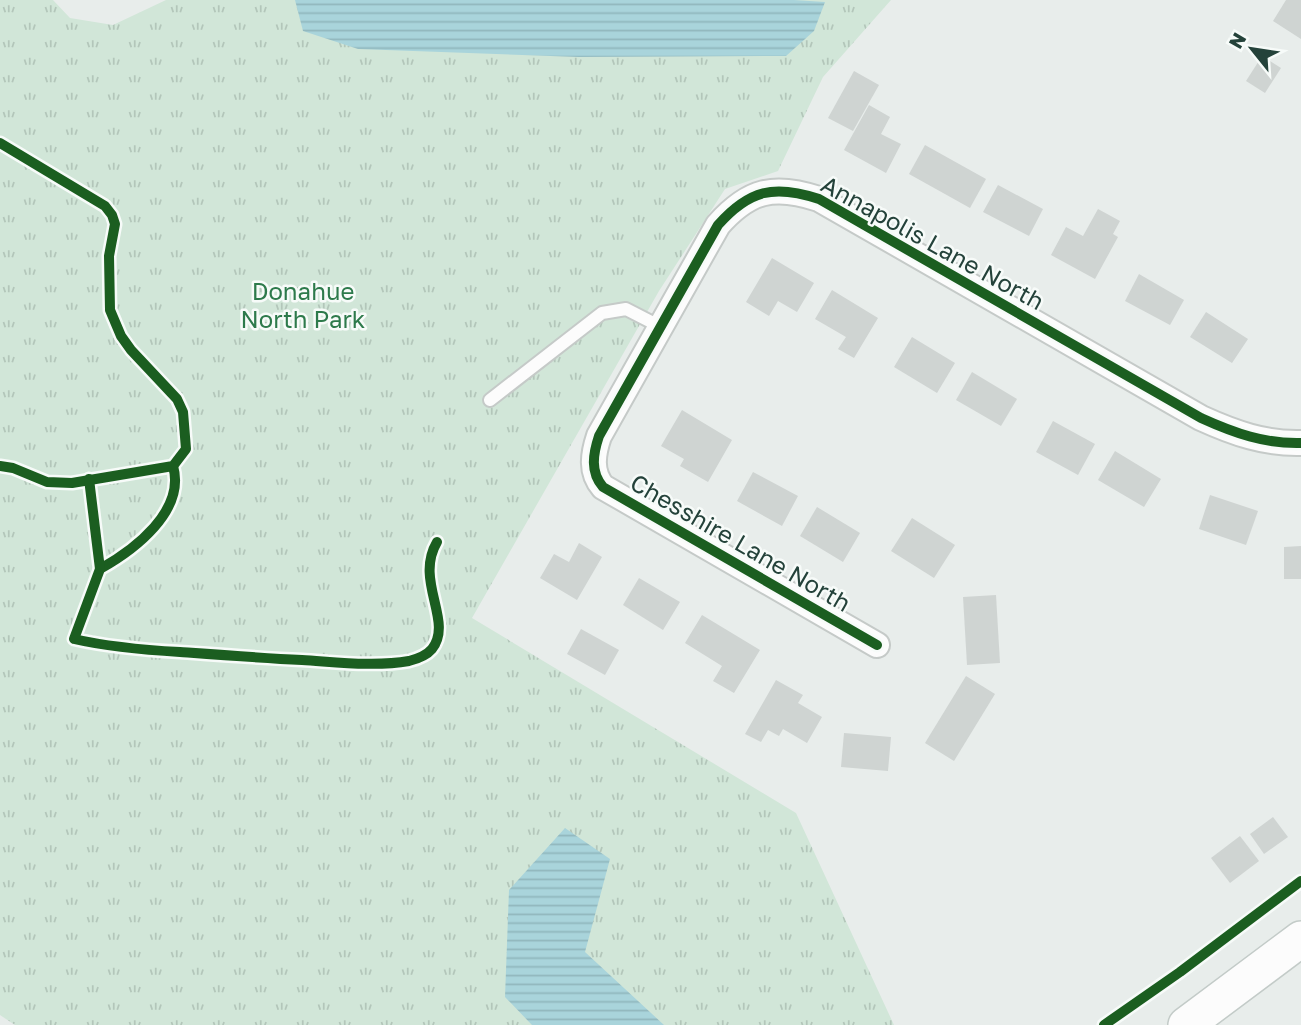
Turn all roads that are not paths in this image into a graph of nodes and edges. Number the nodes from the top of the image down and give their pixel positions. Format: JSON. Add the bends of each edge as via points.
{"nodes":[{"id":1,"x":661,"y":327,"type":"junction"},
{"id":2,"x":490,"y":400,"type":"dead end"},
{"id":3,"x":1301,"y":443,"type":"edge"},
{"id":4,"x":593,"y":467,"type":"joint"},
{"id":5,"x":877,"y":645,"type":"dead end"},
{"id":6,"x":1301,"y":939,"type":"edge"},
{"id":7,"x":1186,"y":1025,"type":"edge"}],
"edges":[{"from":1,"to":2,"type":"lane","via":[[626,309],[602,313]]},
{"from":1,"to":3,"type":"street","name":"Annapolis Lane North","via":[[718,225],[734,208],[753,195],[799,193],[819,199],[1201,418],[1238,435]]},
{"from":1,"to":4,"type":"street","name":"Annapolis Lane North","via":[[599,436]]},
{"from":4,"to":5,"type":"street","name":"Chesshire Lane North","via":[[603,487]]},
{"from":6,"to":7,"type":"main road"}]}
